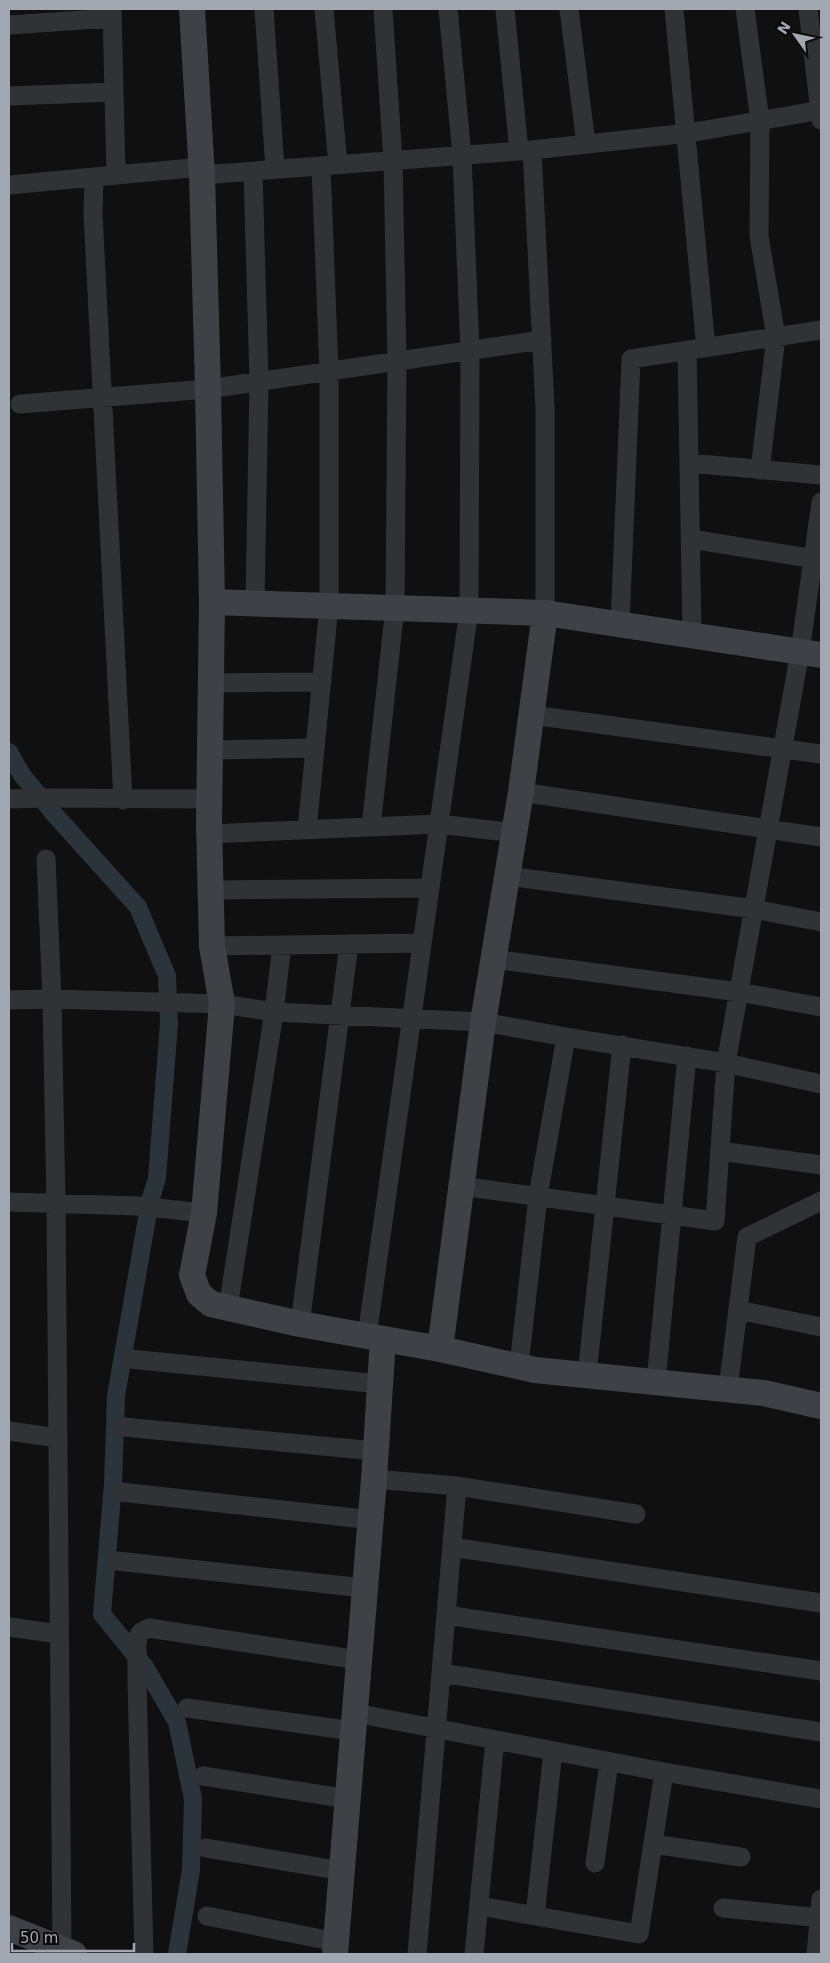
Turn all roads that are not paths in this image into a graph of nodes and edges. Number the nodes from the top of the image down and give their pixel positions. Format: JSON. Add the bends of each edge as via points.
{"nodes":[{"id":1,"x":192,"y":9,"type":"edge"},
{"id":2,"x":264,"y":9,"type":"edge"},
{"id":3,"x":324,"y":9,"type":"edge"},
{"id":4,"x":383,"y":9,"type":"edge"},
{"id":5,"x":448,"y":9,"type":"edge"},
{"id":6,"x":505,"y":9,"type":"edge"},
{"id":7,"x":569,"y":9,"type":"edge"},
{"id":8,"x":674,"y":9,"type":"edge"},
{"id":9,"x":745,"y":9,"type":"edge"},
{"id":10,"x":808,"y":9,"type":"edge"},
{"id":11,"x":112,"y":14,"type":"edge"},
{"id":12,"x":9,"y":26,"type":"edge"},
{"id":13,"x":114,"y":92,"type":"junction"},
{"id":14,"x":9,"y":96,"type":"edge"},
{"id":15,"x":821,"y":113,"type":"edge"},
{"id":16,"x":760,"y":121,"type":"junction"},
{"id":17,"x":686,"y":133,"type":"junction"},
{"id":18,"x":586,"y":144,"type":"junction"},
{"id":19,"x":525,"y":150,"type":"junction"},
{"id":20,"x":462,"y":155,"type":"junction"},
{"id":21,"x":393,"y":160,"type":"junction"},
{"id":22,"x":329,"y":165,"type":"junction"},
{"id":23,"x":275,"y":169,"type":"junction"},
{"id":24,"x":202,"y":171,"type":"junction"},
{"id":25,"x":253,"y":171,"type":"junction"},
{"id":26,"x":116,"y":175,"type":"junction"},
{"id":27,"x":94,"y":177,"type":"junction"},
{"id":28,"x":9,"y":185,"type":"edge"},
{"id":29,"x":821,"y":330,"type":"edge"},
{"id":30,"x":776,"y":337,"type":"junction"},
{"id":31,"x":542,"y":340,"type":"junction"},
{"id":32,"x":706,"y":348,"type":"junction"},
{"id":33,"x":688,"y":350,"type":"junction"},
{"id":34,"x":470,"y":351,"type":"junction"},
{"id":35,"x":397,"y":362,"type":"junction"},
{"id":36,"x":329,"y":371,"type":"junction"},
{"id":37,"x":259,"y":382,"type":"junction"},
{"id":38,"x":208,"y":389,"type":"junction"},
{"id":39,"x":103,"y":397,"type":"junction"},
{"id":40,"x":20,"y":404,"type":"dead end"},
{"id":41,"x":689,"y":463,"type":"junction"},
{"id":42,"x":760,"y":470,"type":"junction"},
{"id":43,"x":821,"y":475,"type":"edge"},
{"id":44,"x":821,"y":502,"type":"edge"},
{"id":45,"x":690,"y":539,"type":"junction"},
{"id":46,"x":817,"y":559,"type":"edge"},
{"id":47,"x":212,"y":602,"type":"junction"},
{"id":48,"x":255,"y":603,"type":"junction"},
{"id":49,"x":329,"y":606,"type":"junction"},
{"id":50,"x":395,"y":607,"type":"junction"},
{"id":51,"x":469,"y":610,"type":"junction"},
{"id":52,"x":545,"y":613,"type":"junction"},
{"id":53,"x":620,"y":624,"type":"junction"},
{"id":54,"x":692,"y":635,"type":"junction"},
{"id":55,"x":811,"y":654,"type":"edge"},
{"id":56,"x":322,"y":682,"type":"junction"},
{"id":57,"x":211,"y":683,"type":"junction"},
{"id":58,"x":532,"y":714,"type":"junction"},
{"id":59,"x":315,"y":748,"type":"junction"},
{"id":60,"x":783,"y":748,"type":"junction"},
{"id":61,"x":210,"y":750,"type":"junction"},
{"id":62,"x":821,"y":754,"type":"edge"},
{"id":63,"x":522,"y":792,"type":"junction"},
{"id":64,"x":18,"y":799,"type":"edge"},
{"id":65,"x":209,"y":799,"type":"junction"},
{"id":66,"x":123,"y":800,"type":"junction"},
{"id":67,"x":439,"y":824,"type":"junction"},
{"id":68,"x":371,"y":827,"type":"junction"},
{"id":69,"x":769,"y":828,"type":"junction"},
{"id":70,"x":307,"y":830,"type":"junction"},
{"id":71,"x":514,"y":833,"type":"junction"},
{"id":72,"x":209,"y":834,"type":"junction"},
{"id":73,"x":821,"y":837,"type":"edge"},
{"id":74,"x":46,"y":859,"type":"dead end"},
{"id":75,"x":507,"y":876,"type":"junction"},
{"id":76,"x":430,"y":888,"type":"junction"},
{"id":77,"x":211,"y":890,"type":"junction"},
{"id":78,"x":754,"y":909,"type":"junction"},
{"id":79,"x":821,"y":922,"type":"edge"},
{"id":80,"x":349,"y":944,"type":"junction"},
{"id":81,"x":422,"y":944,"type":"junction"},
{"id":82,"x":282,"y":945,"type":"junction"},
{"id":83,"x":212,"y":946,"type":"junction"},
{"id":84,"x":493,"y":959,"type":"junction"},
{"id":85,"x":739,"y":992,"type":"junction"},
{"id":86,"x":52,"y":998,"type":"junction"},
{"id":87,"x":9,"y":1000,"type":"edge"},
{"id":88,"x":222,"y":1004,"type":"junction"},
{"id":89,"x":821,"y":1007,"type":"edge"},
{"id":90,"x":274,"y":1012,"type":"junction"},
{"id":91,"x":339,"y":1015,"type":"junction"},
{"id":92,"x":411,"y":1019,"type":"junction"},
{"id":93,"x":483,"y":1022,"type":"junction"},
{"id":94,"x":566,"y":1038,"type":"junction"},
{"id":95,"x":622,"y":1045,"type":"junction"},
{"id":96,"x":687,"y":1056,"type":"junction"},
{"id":97,"x":726,"y":1062,"type":"junction"},
{"id":98,"x":821,"y":1084,"type":"edge"},
{"id":99,"x":720,"y":1151,"type":"junction"},
{"id":100,"x":821,"y":1165,"type":"edge"},
{"id":101,"x":462,"y":1186,"type":"junction"},
{"id":102,"x":538,"y":1196,"type":"junction"},
{"id":103,"x":821,"y":1201,"type":"edge"},
{"id":104,"x":9,"y":1202,"type":"edge"},
{"id":105,"x":56,"y":1204,"type":"junction"},
{"id":106,"x":605,"y":1206,"type":"junction"},
{"id":107,"x":204,"y":1213,"type":"junction"},
{"id":108,"x":672,"y":1215,"type":"junction"},
{"id":109,"x":228,"y":1308,"type":"junction"},
{"id":110,"x":738,"y":1310,"type":"junction"},
{"id":111,"x":300,"y":1324,"type":"junction"},
{"id":112,"x":821,"y":1327,"type":"edge"},
{"id":113,"x":375,"y":1338,"type":"junction"},
{"id":114,"x":440,"y":1349,"type":"junction"},
{"id":115,"x":130,"y":1358,"type":"dead end"},
{"id":116,"x":519,"y":1366,"type":"junction"},
{"id":117,"x":587,"y":1375,"type":"junction"},
{"id":118,"x":656,"y":1382,"type":"junction"},
{"id":119,"x":380,"y":1384,"type":"junction"},
{"id":120,"x":728,"y":1389,"type":"junction"},
{"id":121,"x":821,"y":1406,"type":"edge"},
{"id":122,"x":124,"y":1427,"type":"dead end"},
{"id":123,"x":9,"y":1431,"type":"edge"},
{"id":124,"x":58,"y":1438,"type":"junction"},
{"id":125,"x":375,"y":1451,"type":"junction"},
{"id":126,"x":374,"y":1479,"type":"junction"},
{"id":127,"x":457,"y":1486,"type":"junction"},
{"id":128,"x":121,"y":1492,"type":"dead end"},
{"id":129,"x":636,"y":1514,"type":"dead end"},
{"id":130,"x":369,"y":1521,"type":"junction"},
{"id":131,"x":452,"y":1547,"type":"junction"},
{"id":132,"x":117,"y":1561,"type":"dead end"},
{"id":133,"x":364,"y":1588,"type":"junction"},
{"id":134,"x":821,"y":1604,"type":"edge"},
{"id":135,"x":446,"y":1615,"type":"junction"},
{"id":136,"x":9,"y":1627,"type":"edge"},
{"id":137,"x":59,"y":1634,"type":"junction"},
{"id":138,"x":359,"y":1660,"type":"junction"},
{"id":139,"x":821,"y":1671,"type":"edge"},
{"id":140,"x":441,"y":1673,"type":"junction"},
{"id":141,"x":187,"y":1708,"type":"dead end"},
{"id":142,"x":354,"y":1722,"type":"junction"},
{"id":143,"x":436,"y":1729,"type":"junction"},
{"id":144,"x":821,"y":1732,"type":"edge"},
{"id":145,"x":495,"y":1740,"type":"junction"},
{"id":146,"x":553,"y":1751,"type":"junction"},
{"id":147,"x":609,"y":1762,"type":"junction"},
{"id":148,"x":664,"y":1772,"type":"junction"},
{"id":149,"x":203,"y":1776,"type":"dead end"},
{"id":150,"x":821,"y":1798,"type":"edge"},
{"id":151,"x":348,"y":1799,"type":"junction"},
{"id":152,"x":653,"y":1844,"type":"junction"},
{"id":153,"x":206,"y":1848,"type":"dead end"},
{"id":154,"x":741,"y":1858,"type":"dead end"},
{"id":155,"x":595,"y":1863,"type":"dead end"},
{"id":156,"x":342,"y":1871,"type":"junction"},
{"id":157,"x":821,"y":1898,"type":"edge"},
{"id":158,"x":479,"y":1906,"type":"junction"},
{"id":159,"x":722,"y":1908,"type":"dead end"},
{"id":160,"x":207,"y":1916,"type":"dead end"},
{"id":161,"x":535,"y":1916,"type":"junction"},
{"id":162,"x":820,"y":1918,"type":"edge"},
{"id":163,"x":9,"y":1928,"type":"edge"},
{"id":164,"x":335,"y":1948,"type":"edge"},
{"id":165,"x":66,"y":1953,"type":"edge"},
{"id":166,"x":144,"y":1954,"type":"edge"},
{"id":167,"x":417,"y":1954,"type":"edge"},
{"id":168,"x":474,"y":1954,"type":"edge"},
{"id":169,"x":816,"y":1954,"type":"edge"}],
"edges":[{"from":1,"to":24,"type":"street"},
{"from":2,"to":23,"type":"street"},
{"from":3,"to":22,"type":"street"},
{"from":4,"to":21,"type":"street"},
{"from":5,"to":20,"type":"street"},
{"from":6,"to":19,"type":"street"},
{"from":7,"to":18,"type":"street"},
{"from":8,"to":17,"type":"street"},
{"from":9,"to":16,"type":"street"},
{"from":10,"to":15,"type":"street"},
{"from":11,"to":12,"type":"street"},
{"from":11,"to":13,"type":"street"},
{"from":13,"to":14,"type":"street"},
{"from":13,"to":26,"type":"street"},
{"from":15,"to":16,"type":"street"},
{"from":16,"to":17,"type":"street"},
{"from":16,"to":30,"type":"street","via":[[759,236]]},
{"from":17,"to":18,"type":"street"},
{"from":17,"to":32,"type":"street"},
{"from":18,"to":19,"type":"street"},
{"from":19,"to":20,"type":"street"},
{"from":19,"to":31,"type":"street"},
{"from":20,"to":21,"type":"street"},
{"from":20,"to":34,"type":"street"},
{"from":21,"to":22,"type":"street"},
{"from":21,"to":35,"type":"street"},
{"from":22,"to":23,"type":"street"},
{"from":22,"to":36,"type":"street"},
{"from":23,"to":25,"type":"street"},
{"from":24,"to":25,"type":"street"},
{"from":24,"to":26,"type":"street"},
{"from":24,"to":38,"type":"street"},
{"from":25,"to":37,"type":"street"},
{"from":26,"to":27,"type":"street"},
{"from":27,"to":28,"type":"street"},
{"from":27,"to":39,"type":"street","via":[[93,214]]},
{"from":29,"to":30,"type":"street"},
{"from":30,"to":32,"type":"street"},
{"from":30,"to":42,"type":"street"},
{"from":31,"to":34,"type":"street"},
{"from":31,"to":52,"type":"street"},
{"from":32,"to":33,"type":"street"},
{"from":33,"to":41,"type":"street"},
{"from":33,"to":53,"type":"street","via":[[631,359]]},
{"from":34,"to":35,"type":"street"},
{"from":34,"to":51,"type":"street"},
{"from":35,"to":36,"type":"street"},
{"from":35,"to":50,"type":"street"},
{"from":36,"to":37,"type":"street"},
{"from":36,"to":49,"type":"street"},
{"from":37,"to":38,"type":"street"},
{"from":37,"to":48,"type":"street"},
{"from":38,"to":39,"type":"street"},
{"from":38,"to":47,"type":"street"},
{"from":39,"to":40,"type":"street"},
{"from":39,"to":66,"type":"street"},
{"from":41,"to":42,"type":"street"},
{"from":41,"to":45,"type":"street"},
{"from":42,"to":43,"type":"street"},
{"from":44,"to":46,"type":"street"},
{"from":45,"to":46,"type":"street"},
{"from":45,"to":54,"type":"street"},
{"from":46,"to":55,"type":"street"},
{"from":47,"to":48,"type":"street"},
{"from":47,"to":57,"type":"street"},
{"from":48,"to":49,"type":"street"},
{"from":49,"to":50,"type":"street"},
{"from":49,"to":56,"type":"street"},
{"from":50,"to":51,"type":"street"},
{"from":50,"to":68,"type":"street"},
{"from":51,"to":52,"type":"street"},
{"from":51,"to":67,"type":"street"},
{"from":52,"to":53,"type":"street"},
{"from":52,"to":58,"type":"street"},
{"from":53,"to":54,"type":"street"},
{"from":54,"to":55,"type":"street"},
{"from":55,"to":60,"type":"street"},
{"from":56,"to":57,"type":"street"},
{"from":56,"to":59,"type":"street"},
{"from":57,"to":61,"type":"street"},
{"from":58,"to":60,"type":"street"},
{"from":58,"to":63,"type":"street"},
{"from":59,"to":61,"type":"street"},
{"from":59,"to":70,"type":"street"},
{"from":60,"to":62,"type":"street"},
{"from":60,"to":69,"type":"street"},
{"from":61,"to":65,"type":"street"},
{"from":63,"to":69,"type":"street"},
{"from":63,"to":71,"type":"street"},
{"from":64,"to":66,"type":"street"},
{"from":65,"to":66,"type":"street"},
{"from":65,"to":72,"type":"street"},
{"from":67,"to":68,"type":"street"},
{"from":67,"to":71,"type":"street"},
{"from":67,"to":76,"type":"street"},
{"from":68,"to":70,"type":"street"},
{"from":69,"to":73,"type":"street"},
{"from":69,"to":78,"type":"street"},
{"from":70,"to":72,"type":"street"},
{"from":71,"to":75,"type":"street"},
{"from":72,"to":77,"type":"street"},
{"from":74,"to":86,"type":"street"},
{"from":75,"to":78,"type":"street"},
{"from":75,"to":84,"type":"street"},
{"from":76,"to":77,"type":"street"},
{"from":76,"to":81,"type":"street"},
{"from":77,"to":83,"type":"street"},
{"from":78,"to":79,"type":"street"},
{"from":78,"to":85,"type":"street"},
{"from":80,"to":81,"type":"street"},
{"from":80,"to":82,"type":"street"},
{"from":80,"to":91,"type":"street"},
{"from":81,"to":92,"type":"street"},
{"from":82,"to":83,"type":"street"},
{"from":82,"to":90,"type":"street"},
{"from":83,"to":88,"type":"street"},
{"from":84,"to":85,"type":"street"},
{"from":84,"to":93,"type":"street"},
{"from":85,"to":89,"type":"street"},
{"from":85,"to":97,"type":"street"},
{"from":86,"to":87,"type":"street"},
{"from":86,"to":88,"type":"street"},
{"from":86,"to":105,"type":"street"},
{"from":88,"to":90,"type":"street"},
{"from":88,"to":107,"type":"street"},
{"from":90,"to":91,"type":"street"},
{"from":90,"to":109,"type":"street"},
{"from":91,"to":92,"type":"street"},
{"from":91,"to":111,"type":"street"},
{"from":92,"to":93,"type":"street"},
{"from":92,"to":113,"type":"street"},
{"from":93,"to":94,"type":"street"},
{"from":93,"to":101,"type":"street"},
{"from":94,"to":95,"type":"street"},
{"from":94,"to":102,"type":"street"},
{"from":95,"to":96,"type":"street"},
{"from":95,"to":106,"type":"street"},
{"from":96,"to":97,"type":"street"},
{"from":96,"to":108,"type":"street"},
{"from":97,"to":98,"type":"street"},
{"from":97,"to":99,"type":"street"},
{"from":99,"to":100,"type":"street"},
{"from":99,"to":108,"type":"street","via":[[715,1221]]},
{"from":101,"to":102,"type":"street"},
{"from":101,"to":114,"type":"street"},
{"from":102,"to":106,"type":"street"},
{"from":102,"to":116,"type":"street"},
{"from":103,"to":110,"type":"street","via":[[747,1237]]},
{"from":104,"to":105,"type":"street"},
{"from":105,"to":107,"type":"street"},
{"from":105,"to":124,"type":"street"},
{"from":106,"to":108,"type":"street"},
{"from":106,"to":117,"type":"street"},
{"from":107,"to":109,"type":"street","via":[[192,1275],[199,1294],[211,1304]]},
{"from":108,"to":118,"type":"street"},
{"from":109,"to":111,"type":"street"},
{"from":110,"to":112,"type":"street"},
{"from":110,"to":120,"type":"street"},
{"from":111,"to":113,"type":"street"},
{"from":113,"to":114,"type":"street"},
{"from":113,"to":119,"type":"street"},
{"from":114,"to":116,"type":"street"},
{"from":115,"to":119,"type":"street"},
{"from":116,"to":117,"type":"street"},
{"from":117,"to":118,"type":"street"},
{"from":118,"to":120,"type":"street"},
{"from":119,"to":125,"type":"street"},
{"from":120,"to":121,"type":"street","via":[[764,1393]]},
{"from":122,"to":125,"type":"street"},
{"from":123,"to":124,"type":"street"},
{"from":124,"to":137,"type":"street"},
{"from":125,"to":126,"type":"street"},
{"from":126,"to":127,"type":"street"},
{"from":126,"to":130,"type":"street"},
{"from":127,"to":129,"type":"street"},
{"from":127,"to":131,"type":"street"},
{"from":128,"to":130,"type":"street"},
{"from":130,"to":133,"type":"street"},
{"from":131,"to":134,"type":"street"},
{"from":131,"to":135,"type":"street"},
{"from":132,"to":133,"type":"street"},
{"from":133,"to":138,"type":"street"},
{"from":135,"to":139,"type":"street"},
{"from":135,"to":140,"type":"street"},
{"from":136,"to":137,"type":"street"},
{"from":137,"to":165,"type":"street"},
{"from":138,"to":142,"type":"street"},
{"from":138,"to":166,"type":"street","via":[[149,1628],[141,1632],[137,1639],[137,1682]]},
{"from":140,"to":143,"type":"street"},
{"from":140,"to":144,"type":"street"},
{"from":141,"to":142,"type":"street"},
{"from":142,"to":143,"type":"street"},
{"from":142,"to":151,"type":"street"},
{"from":143,"to":145,"type":"street"},
{"from":143,"to":167,"type":"street"},
{"from":145,"to":146,"type":"street"},
{"from":145,"to":158,"type":"street"},
{"from":146,"to":147,"type":"street"},
{"from":146,"to":161,"type":"street"},
{"from":147,"to":148,"type":"street"},
{"from":147,"to":155,"type":"street"},
{"from":148,"to":150,"type":"street"},
{"from":148,"to":152,"type":"street"},
{"from":149,"to":151,"type":"street"},
{"from":151,"to":156,"type":"street"},
{"from":152,"to":154,"type":"street"},
{"from":152,"to":161,"type":"street","via":[[639,1934]]},
{"from":153,"to":156,"type":"street"},
{"from":156,"to":164,"type":"street"},
{"from":157,"to":162,"type":"street"},
{"from":158,"to":161,"type":"street"},
{"from":158,"to":168,"type":"street"},
{"from":159,"to":162,"type":"street"},
{"from":160,"to":164,"type":"street"},
{"from":162,"to":169,"type":"street"},
{"from":163,"to":165,"type":"street"}]}
